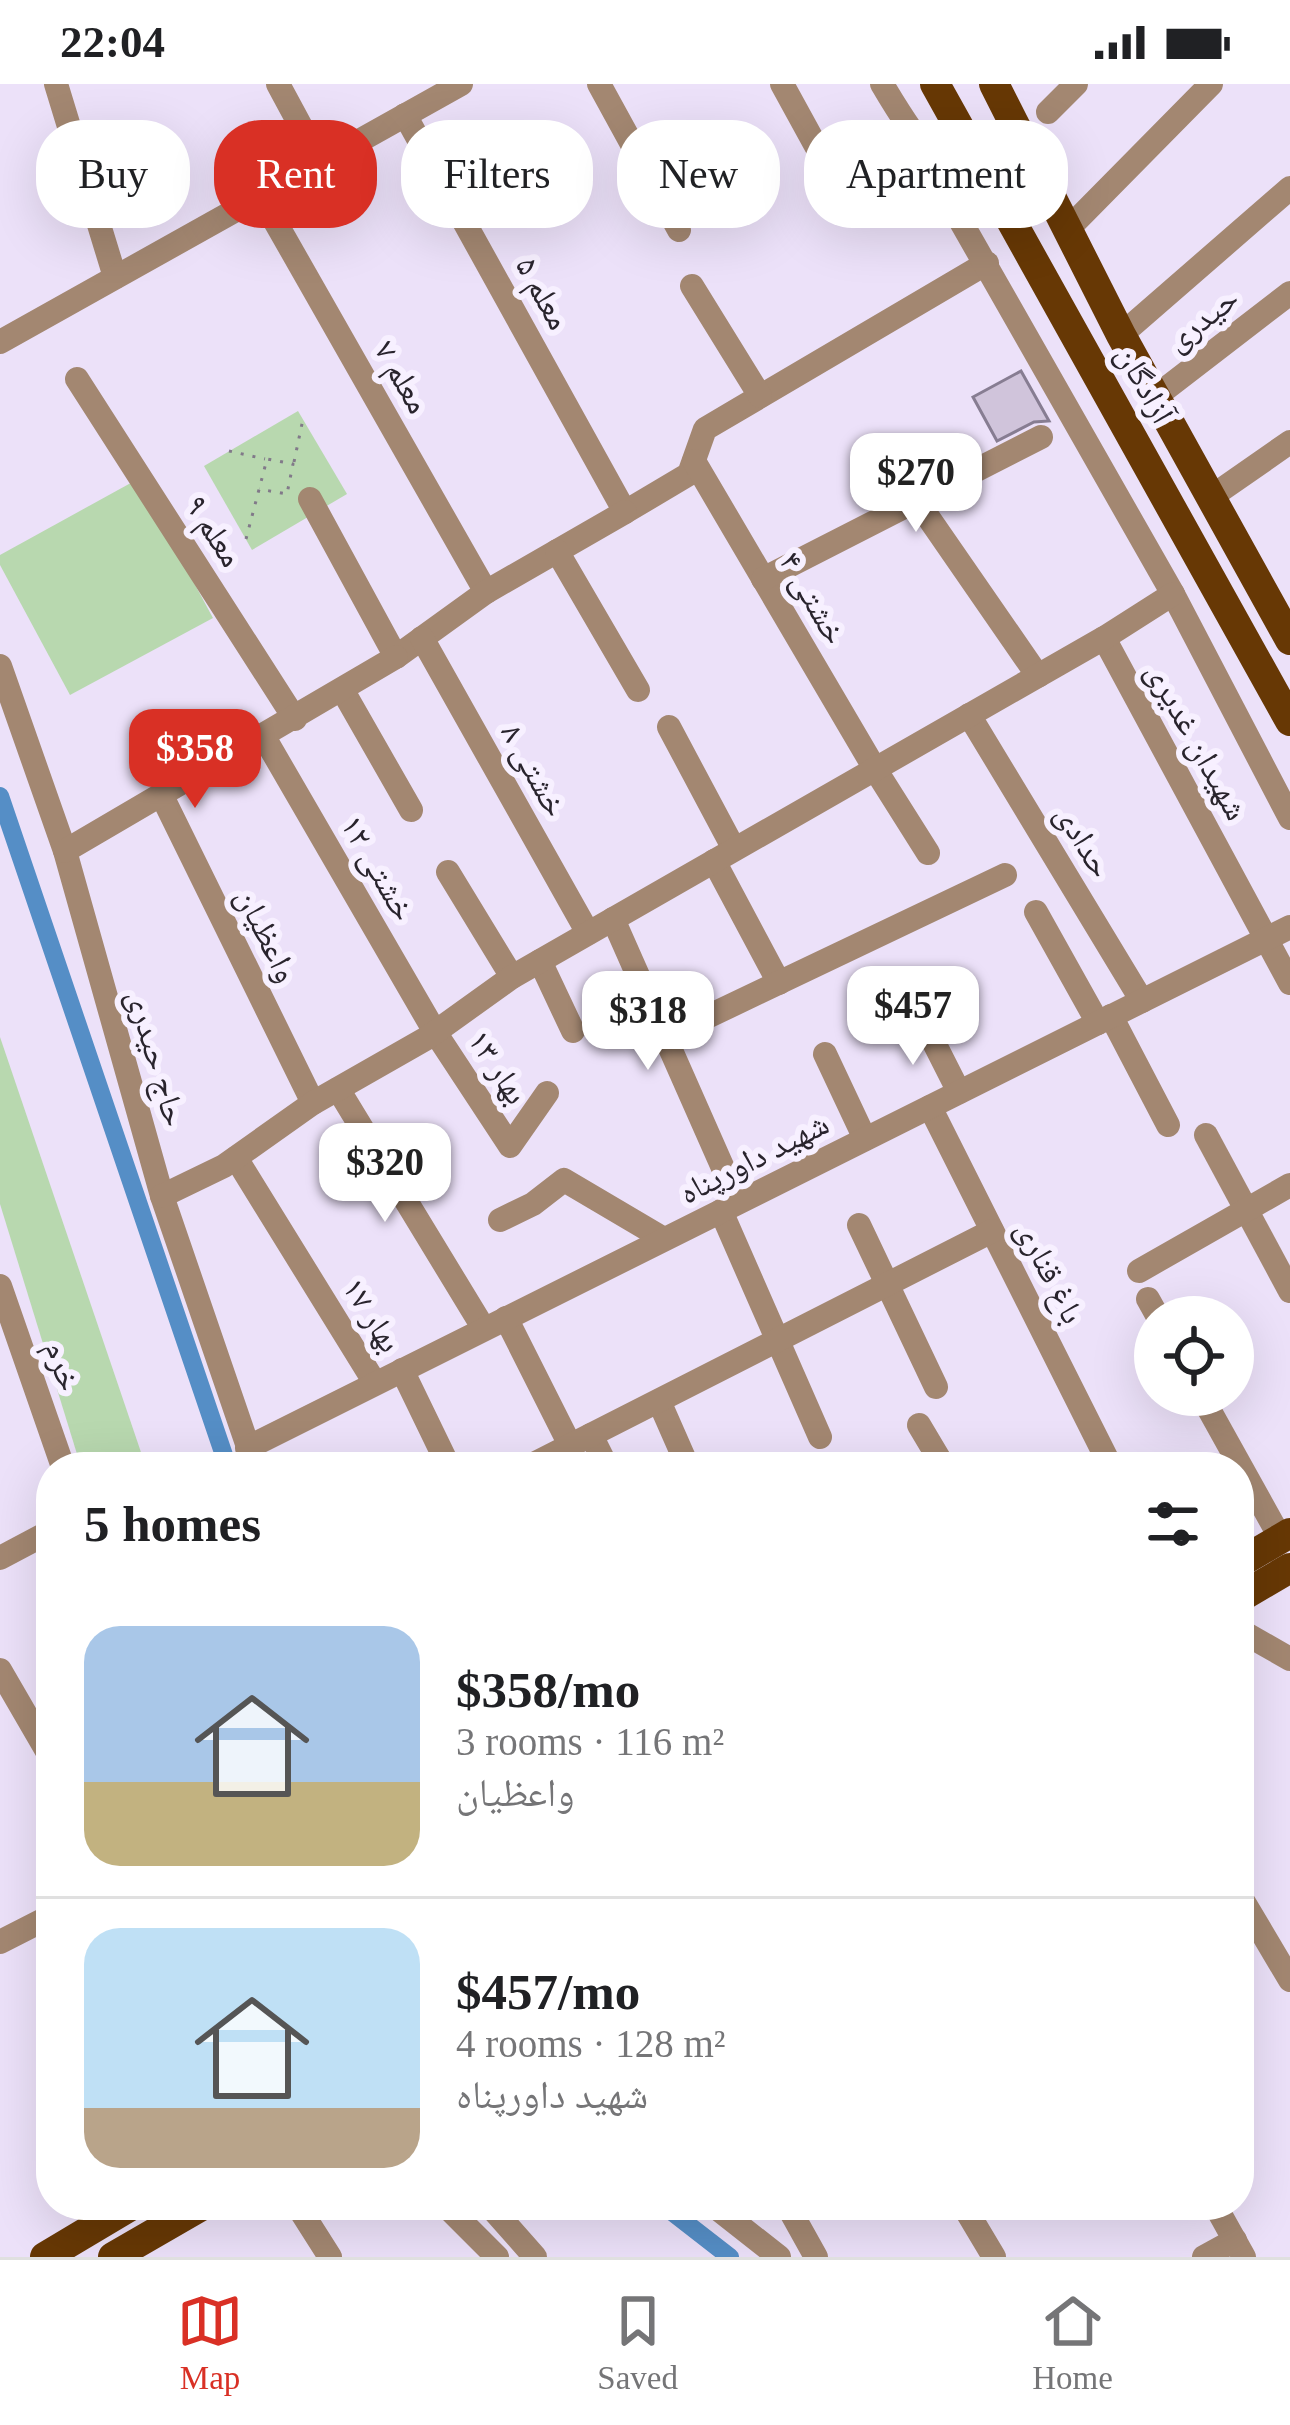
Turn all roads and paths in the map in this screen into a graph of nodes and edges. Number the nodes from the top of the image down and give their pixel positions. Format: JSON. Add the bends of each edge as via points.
{"nodes":[{"id":1,"x":56,"y":84,"type":"edge"},
{"id":2,"x":278,"y":84,"type":"edge"},
{"id":3,"x":460,"y":84,"type":"edge"},
{"id":4,"x":599,"y":84,"type":"edge"},
{"id":5,"x":782,"y":84,"type":"edge"},
{"id":6,"x":882,"y":84,"type":"edge"},
{"id":7,"x":934,"y":84,"type":"edge"},
{"id":8,"x":994,"y":84,"type":"edge"},
{"id":9,"x":1076,"y":84,"type":"edge"},
{"id":10,"x":1210,"y":84,"type":"edge"},
{"id":11,"x":1048,"y":112,"type":"dead end"},
{"id":12,"x":405,"y":115,"type":"junction"},
{"id":13,"x":297,"y":120,"type":"edge"},
{"id":14,"x":903,"y":120,"type":"edge"},
{"id":15,"x":954,"y":120,"type":"edge"},
{"id":16,"x":804,"y":124,"type":"edge"},
{"id":17,"x":377,"y":130,"type":"edge"},
{"id":18,"x":1290,"y":188,"type":"edge"},
{"id":19,"x":214,"y":221,"type":"edge"},
{"id":20,"x":279,"y":228,"type":"edge"},
{"id":21,"x":966,"y":228,"type":"edge"},
{"id":22,"x":1014,"y":228,"type":"edge"},
{"id":23,"x":679,"y":230,"type":"dead end"},
{"id":24,"x":1068,"y":230,"type":"junction"},
{"id":25,"x":987,"y":263,"type":"junction"},
{"id":26,"x":115,"y":277,"type":"junction"},
{"id":27,"x":1045,"y":282,"type":"junction"},
{"id":28,"x":692,"y":286,"type":"dead end"},
{"id":29,"x":1290,"y":293,"type":"edge"},
{"id":30,"x":0,"y":341,"type":"edge"},
{"id":31,"x":1126,"y":344,"type":"junction"},
{"id":32,"x":77,"y":379,"type":"dead end"},
{"id":33,"x":760,"y":396,"type":"junction"},
{"id":34,"x":1155,"y":397,"type":"junction"},
{"id":35,"x":303,"y":419,"type":"dead end"},
{"id":36,"x":1041,"y":437,"type":"dead end"},
{"id":37,"x":1290,"y":442,"type":"edge"},
{"id":38,"x":229,"y":452,"type":"dead end"},
{"id":39,"x":267,"y":459,"type":"junction"},
{"id":40,"x":694,"y":461,"type":"junction"},
{"id":41,"x":293,"y":464,"type":"junction"},
{"id":42,"x":1154,"y":473,"type":"junction"},
{"id":43,"x":259,"y":489,"type":"junction"},
{"id":44,"x":1211,"y":497,"type":"junction"},
{"id":45,"x":310,"y":499,"type":"dead end"},
{"id":46,"x":917,"y":501,"type":"junction"},
{"id":47,"x":624,"y":507,"type":"junction"},
{"id":48,"x":246,"y":538,"type":"dead end"},
{"id":49,"x":1142,"y":539,"type":"junction"},
{"id":50,"x":557,"y":551,"type":"junction"},
{"id":51,"x":763,"y":579,"type":"junction"},
{"id":52,"x":486,"y":592,"type":"junction"},
{"id":53,"x":1173,"y":594,"type":"junction"},
{"id":54,"x":422,"y":638,"type":"junction"},
{"id":55,"x":1104,"y":638,"type":"junction"},
{"id":56,"x":1290,"y":640,"type":"edge"},
{"id":57,"x":396,"y":657,"type":"junction"},
{"id":58,"x":0,"y":666,"type":"edge"},
{"id":59,"x":1038,"y":676,"type":"junction"},
{"id":60,"x":638,"y":690,"type":"dead end"},
{"id":61,"x":343,"y":691,"type":"junction"},
{"id":62,"x":969,"y":715,"type":"junction"},
{"id":63,"x":295,"y":719,"type":"junction"},
{"id":64,"x":1290,"y":721,"type":"edge"},
{"id":65,"x":669,"y":727,"type":"dead end"},
{"id":66,"x":264,"y":737,"type":"junction"},
{"id":67,"x":874,"y":769,"type":"junction"},
{"id":68,"x":162,"y":796,"type":"junction"},
{"id":69,"x":411,"y":810,"type":"dead end"},
{"id":70,"x":1290,"y":818,"type":"edge"},
{"id":71,"x":64,"y":851,"type":"junction"},
{"id":72,"x":928,"y":853,"type":"dead end"},
{"id":73,"x":724,"y":855,"type":"junction"},
{"id":74,"x":448,"y":872,"type":"dead end"},
{"id":75,"x":1005,"y":874,"type":"dead end"},
{"id":76,"x":1036,"y":912,"type":"dead end"},
{"id":77,"x":613,"y":919,"type":"junction"},
{"id":78,"x":1290,"y":927,"type":"edge"},
{"id":79,"x":588,"y":933,"type":"junction"},
{"id":80,"x":1267,"y":938,"type":"junction"},
{"id":81,"x":540,"y":961,"type":"junction"},
{"id":82,"x":512,"y":976,"type":"junction"},
{"id":83,"x":779,"y":983,"type":"junction"},
{"id":84,"x":1290,"y":983,"type":"edge"},
{"id":85,"x":1142,"y":1001,"type":"junction"},
{"id":86,"x":921,"y":1016,"type":"dead end"},
{"id":87,"x":1105,"y":1019,"type":"junction"},
{"id":88,"x":573,"y":1031,"type":"dead end"},
{"id":89,"x":435,"y":1032,"type":"junction"},
{"id":90,"x":665,"y":1037,"type":"junction"},
{"id":91,"x":824,"y":1054,"type":"dead end"},
{"id":92,"x":338,"y":1089,"type":"junction"},
{"id":93,"x":959,"y":1092,"type":"junction"},
{"id":94,"x":547,"y":1093,"type":"dead end"},
{"id":95,"x":313,"y":1103,"type":"junction"},
{"id":96,"x":929,"y":1107,"type":"junction"},
{"id":97,"x":1168,"y":1125,"type":"dead end"},
{"id":98,"x":1206,"y":1135,"type":"dead end"},
{"id":99,"x":865,"y":1139,"type":"junction"},
{"id":100,"x":236,"y":1158,"type":"junction"},
{"id":101,"x":1290,"y":1185,"type":"edge"},
{"id":102,"x":162,"y":1196,"type":"junction"},
{"id":103,"x":729,"y":1207,"type":"junction"},
{"id":104,"x":1246,"y":1210,"type":"junction"},
{"id":105,"x":500,"y":1220,"type":"dead end"},
{"id":106,"x":860,"y":1226,"type":"dead end"},
{"id":107,"x":992,"y":1231,"type":"junction"},
{"id":108,"x":664,"y":1239,"type":"junction"},
{"id":109,"x":1139,"y":1271,"type":"dead end"},
{"id":110,"x":887,"y":1284,"type":"junction"},
{"id":111,"x":0,"y":1286,"type":"edge"},
{"id":112,"x":1290,"y":1291,"type":"edge"},
{"id":113,"x":495,"y":1324,"type":"junction"},
{"id":114,"x":777,"y":1340,"type":"junction"},
{"id":115,"x":402,"y":1370,"type":"junction"},
{"id":116,"x":375,"y":1383,"type":"junction"},
{"id":117,"x":936,"y":1388,"type":"dead end"},
{"id":118,"x":659,"y":1400,"type":"junction"},
{"id":119,"x":1213,"y":1416,"type":"edge"},
{"id":120,"x":919,"y":1425,"type":"dead end"},
{"id":121,"x":820,"y":1437,"type":"dead end"},
{"id":122,"x":580,"y":1440,"type":"junction"},
{"id":123,"x":58,"y":1452,"type":"edge"},
{"id":124,"x":249,"y":1452,"type":"edge"},
{"id":125,"x":259,"y":1452,"type":"edge"},
{"id":126,"x":442,"y":1452,"type":"edge"},
{"id":127,"x":557,"y":1452,"type":"edge"},
{"id":128,"x":592,"y":1452,"type":"edge"},
{"id":129,"x":682,"y":1452,"type":"edge"},
{"id":130,"x":935,"y":1452,"type":"edge"},
{"id":131,"x":1103,"y":1452,"type":"edge"},
{"id":132,"x":1233,"y":1452,"type":"edge"},
{"id":133,"x":1254,"y":1489,"type":"edge"},
{"id":134,"x":36,"y":1539,"type":"edge"},
{"id":135,"x":1287,"y":1547,"type":"edge"},
{"id":136,"x":0,"y":1558,"type":"edge"},
{"id":137,"x":1254,"y":1558,"type":"edge"},
{"id":138,"x":1254,"y":1582,"type":"edge"},
{"id":139,"x":1254,"y":1639,"type":"edge"},
{"id":140,"x":1290,"y":1659,"type":"edge"},
{"id":141,"x":0,"y":1670,"type":"edge"},
{"id":142,"x":36,"y":1732,"type":"edge"},
{"id":143,"x":1254,"y":1919,"type":"edge"},
{"id":144,"x":36,"y":1924,"type":"edge"},
{"id":145,"x":0,"y":1942,"type":"edge"},
{"id":146,"x":1290,"y":1980,"type":"edge"},
{"id":147,"x":108,"y":2220,"type":"edge"},
{"id":148,"x":184,"y":2220,"type":"edge"},
{"id":149,"x":306,"y":2220,"type":"edge"},
{"id":150,"x":460,"y":2220,"type":"edge"},
{"id":151,"x":502,"y":2220,"type":"edge"},
{"id":152,"x":732,"y":2220,"type":"edge"},
{"id":153,"x":795,"y":2220,"type":"edge"},
{"id":154,"x":972,"y":2220,"type":"edge"},
{"id":155,"x":1223,"y":2220,"type":"edge"},
{"id":156,"x":1239,"y":2248,"type":"edge"},
{"id":157,"x":147,"y":2249,"type":"edge"},
{"id":158,"x":51,"y":2255,"type":"edge"},
{"id":159,"x":112,"y":2257,"type":"edge"},
{"id":160,"x":329,"y":2257,"type":"edge"},
{"id":161,"x":497,"y":2257,"type":"edge"},
{"id":162,"x":535,"y":2257,"type":"edge"},
{"id":163,"x":779,"y":2257,"type":"edge"},
{"id":164,"x":816,"y":2257,"type":"edge"},
{"id":165,"x":994,"y":2257,"type":"edge"},
{"id":166,"x":1204,"y":2257,"type":"edge"}],
"edges":[{"from":1,"to":26,"type":"street"},
{"from":2,"to":13,"type":"street"},
{"from":3,"to":12,"type":"street"},
{"from":4,"to":23,"type":"street"},
{"from":5,"to":16,"type":"street"},
{"from":6,"to":14,"type":"street"},
{"from":7,"to":15,"type":"main road","name":"آزادگان"},
{"from":8,"to":24,"type":"main road","name":"آزادگان"},
{"from":9,"to":11,"type":"street"},
{"from":10,"to":24,"type":"street"},
{"from":12,"to":17,"type":"street"},
{"from":12,"to":47,"type":"street","name":"معلم ۵"},
{"from":18,"to":31,"type":"street"},
{"from":19,"to":26,"type":"street"},
{"from":20,"to":52,"type":"street","name":"معلم ۷"},
{"from":21,"to":25,"type":"street"},
{"from":22,"to":27,"type":"main road","name":"آزادگان"},
{"from":24,"to":31,"type":"main road","name":"آزادگان"},
{"from":25,"to":33,"type":"street"},
{"from":25,"to":49,"type":"street"},
{"from":26,"to":30,"type":"street"},
{"from":27,"to":31,"type":"main road","via":[[1119,385],[1129,386],[1135,381]]},
{"from":27,"to":42,"type":"main road","name":"آزادگان"},
{"from":28,"to":33,"type":"street"},
{"from":29,"to":34,"type":"street","name":"حیدری"},
{"from":31,"to":34,"type":"main road","name":"آزادگان"},
{"from":32,"to":63,"type":"street","name":"معلم ۹"},
{"from":33,"to":40,"type":"street","via":[[705,429]]},
{"from":34,"to":44,"type":"main road","name":"آزادگان"},
{"from":35,"to":41,"type":"path"},
{"from":36,"to":46,"type":"street"},
{"from":37,"to":44,"type":"street"},
{"from":38,"to":39,"type":"path"},
{"from":39,"to":41,"type":"path"},
{"from":39,"to":43,"type":"path"},
{"from":40,"to":47,"type":"street","via":[[689,474]]},
{"from":40,"to":51,"type":"street","name":"خشتی ۴"},
{"from":41,"to":43,"type":"path","via":[[287,494]]},
{"from":42,"to":49,"type":"street"},
{"from":42,"to":64,"type":"main road","name":"آزادگان"},
{"from":43,"to":48,"type":"path"},
{"from":44,"to":56,"type":"main road","name":"آزادگان"},
{"from":45,"to":57,"type":"street"},
{"from":46,"to":51,"type":"street"},
{"from":46,"to":59,"type":"street"},
{"from":47,"to":50,"type":"street"},
{"from":49,"to":53,"type":"street"},
{"from":50,"to":52,"type":"street"},
{"from":50,"to":60,"type":"street"},
{"from":51,"to":67,"type":"street","name":"خشتی ۴"},
{"from":52,"to":54,"type":"street"},
{"from":53,"to":55,"type":"street"},
{"from":53,"to":70,"type":"street"},
{"from":54,"to":57,"type":"street"},
{"from":54,"to":79,"type":"street","name":"خشتی ۸"},
{"from":55,"to":59,"type":"street"},
{"from":55,"to":80,"type":"street","name":"شهیدان غدیری"},
{"from":57,"to":61,"type":"street"},
{"from":58,"to":71,"type":"street","name":"حاج حیدری"},
{"from":59,"to":62,"type":"street"},
{"from":61,"to":63,"type":"street"},
{"from":61,"to":69,"type":"street"},
{"from":62,"to":67,"type":"street"},
{"from":62,"to":85,"type":"street","name":"حدادی"},
{"from":63,"to":66,"type":"street"},
{"from":65,"to":73,"type":"street"},
{"from":66,"to":68,"type":"street"},
{"from":66,"to":89,"type":"street","name":"خشتی ۱۲"},
{"from":67,"to":72,"type":"street","name":"خشتی ۴"},
{"from":67,"to":73,"type":"street"},
{"from":68,"to":71,"type":"street"},
{"from":68,"to":95,"type":"street","name":"واعظیان"},
{"from":71,"to":102,"type":"street","name":"حاج حیدری"},
{"from":73,"to":77,"type":"street"},
{"from":73,"to":83,"type":"street"},
{"from":74,"to":82,"type":"street"},
{"from":75,"to":83,"type":"street"},
{"from":76,"to":87,"type":"street"},
{"from":77,"to":79,"type":"street"},
{"from":77,"to":90,"type":"street"},
{"from":78,"to":80,"type":"street","name":"شهید داورپناه"},
{"from":79,"to":81,"type":"street"},
{"from":80,"to":84,"type":"street","name":"شهیدان غدیری"},
{"from":80,"to":85,"type":"street","name":"شهید داورپناه"},
{"from":81,"to":82,"type":"street"},
{"from":81,"to":88,"type":"street"},
{"from":82,"to":89,"type":"street"},
{"from":83,"to":90,"type":"street"},
{"from":85,"to":87,"type":"street","name":"شهید داورپناه"},
{"from":86,"to":93,"type":"street"},
{"from":87,"to":93,"type":"street","name":"شهید داورپناه"},
{"from":87,"to":97,"type":"street"},
{"from":89,"to":92,"type":"street"},
{"from":89,"to":94,"type":"street","name":"بهار ۱۳","via":[[510,1146]]},
{"from":90,"to":103,"type":"street"},
{"from":91,"to":99,"type":"street"},
{"from":92,"to":95,"type":"street"},
{"from":92,"to":113,"type":"street"},
{"from":93,"to":96,"type":"street","name":"شهید داورپناه"},
{"from":95,"to":100,"type":"street"},
{"from":96,"to":99,"type":"street","name":"شهید داورپناه"},
{"from":96,"to":107,"type":"street","name":"باغ قناری"},
{"from":98,"to":104,"type":"street"},
{"from":99,"to":103,"type":"street","name":"شهید داورپناه"},
{"from":100,"to":102,"type":"street"},
{"from":100,"to":116,"type":"street","name":"بهار ۱۷"},
{"from":101,"to":104,"type":"street"},
{"from":102,"to":124,"type":"street","name":"حاج حیدری"},
{"from":103,"to":108,"type":"street","name":"شهید داورپناه"},
{"from":103,"to":114,"type":"street"},
{"from":104,"to":109,"type":"street"},
{"from":104,"to":112,"type":"street"},
{"from":105,"to":108,"type":"street","via":[[564,1180]]},
{"from":106,"to":110,"type":"street"},
{"from":107,"to":110,"type":"street"},
{"from":107,"to":131,"type":"street","name":"باغ قناری"},
{"from":108,"to":113,"type":"street","name":"شهید داورپناه"},
{"from":110,"to":114,"type":"street"},
{"from":110,"to":117,"type":"street"},
{"from":111,"to":123,"type":"street","name":"خرم"},
{"from":113,"to":115,"type":"street","name":"شهید داورپناه"},
{"from":113,"to":122,"type":"street"},
{"from":114,"to":118,"type":"street"},
{"from":114,"to":121,"type":"street"},
{"from":115,"to":116,"type":"street","name":"شهید داورپناه"},
{"from":115,"to":126,"type":"street"},
{"from":116,"to":125,"type":"street","name":"شهید داورپناه"},
{"from":118,"to":122,"type":"street"},
{"from":118,"to":129,"type":"street"},
{"from":119,"to":132,"type":"street"},
{"from":120,"to":130,"type":"street"},
{"from":122,"to":127,"type":"street"},
{"from":122,"to":128,"type":"street"},
{"from":133,"to":135,"type":"street"},
{"from":134,"to":136,"type":"street"},
{"from":135,"to":137,"type":"main road"},
{"from":135,"to":138,"type":"main road"},
{"from":139,"to":140,"type":"street"},
{"from":141,"to":142,"type":"street"},
{"from":143,"to":146,"type":"street"},
{"from":144,"to":145,"type":"street"},
{"from":147,"to":158,"type":"main road"},
{"from":148,"to":157,"type":"main road"},
{"from":149,"to":160,"type":"street"},
{"from":150,"to":161,"type":"street"},
{"from":151,"to":162,"type":"street"},
{"from":152,"to":163,"type":"street"},
{"from":153,"to":164,"type":"street"},
{"from":154,"to":165,"type":"street"},
{"from":155,"to":156,"type":"street"},
{"from":156,"to":166,"type":"street"},
{"from":157,"to":159,"type":"main road"}]}
